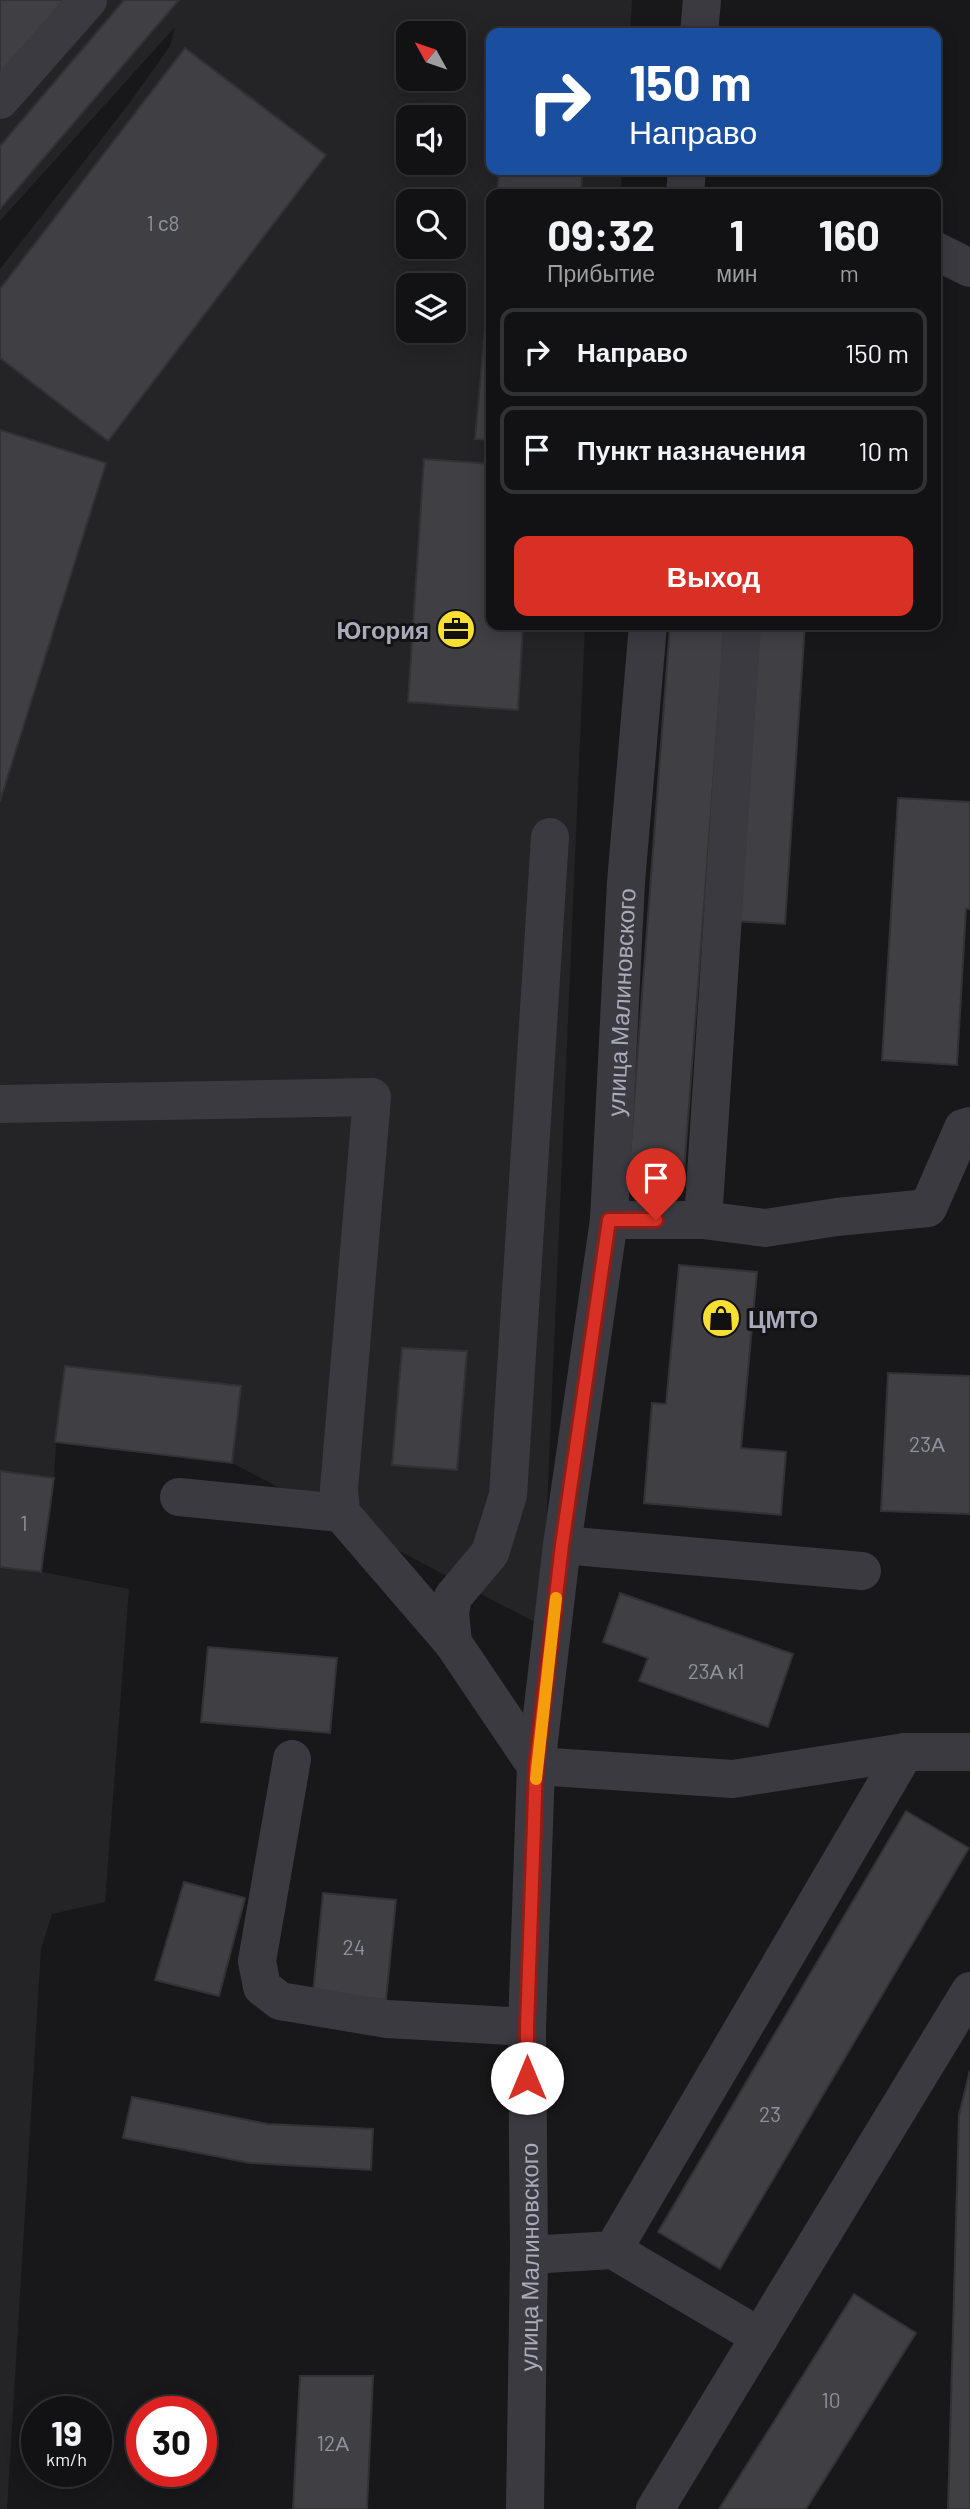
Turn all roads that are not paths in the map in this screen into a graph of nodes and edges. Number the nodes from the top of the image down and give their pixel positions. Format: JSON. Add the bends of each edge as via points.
{"nodes":[{"id":1,"x":88,"y":0,"type":"edge"},
{"id":2,"x":702,"y":0,"type":"edge"},
{"id":3,"x":699,"y":28,"type":"edge"},
{"id":4,"x":0,"y":100,"type":"edge"},
{"id":5,"x":941,"y":254,"type":"edge"},
{"id":6,"x":970,"y":268,"type":"edge"},
{"id":7,"x":648,"y":630,"type":"edge"},
{"id":8,"x":743,"y":630,"type":"edge"},
{"id":9,"x":550,"y":837,"type":"dead end"},
{"id":10,"x":0,"y":1104,"type":"edge"},
{"id":11,"x":970,"y":1126,"type":"edge"},
{"id":12,"x":609,"y":1220,"type":"junction"},
{"id":13,"x":703,"y":1220,"type":"junction"},
{"id":14,"x":179,"y":1497,"type":"dead end"},
{"id":15,"x":341,"y":1513,"type":"junction"},
{"id":16,"x":562,"y":1545,"type":"junction"},
{"id":17,"x":862,"y":1571,"type":"dead end"},
{"id":18,"x":453,"y":1643,"type":"junction"},
{"id":19,"x":905,"y":1752,"type":"junction"},
{"id":20,"x":970,"y":1752,"type":"edge"},
{"id":21,"x":292,"y":1759,"type":"dead end"},
{"id":22,"x":536,"y":1766,"type":"junction"},
{"id":23,"x":970,"y":1991,"type":"edge"},
{"id":24,"x":527,"y":2027,"type":"junction"},
{"id":25,"x":613,"y":2250,"type":"junction"},
{"id":26,"x":529,"y":2255,"type":"junction"},
{"id":27,"x":760,"y":2337,"type":"junction"},
{"id":28,"x":525,"y":2509,"type":"edge"},
{"id":29,"x":655,"y":2509,"type":"edge"}],
"edges":[{"from":1,"to":4,"type":"street"},
{"from":2,"to":3,"type":"street"},
{"from":5,"to":6,"type":"street"},
{"from":7,"to":12,"type":"street","name":"улица Малиновского","via":[[626,882]]},
{"from":8,"to":13,"type":"street"},
{"from":9,"to":18,"type":"street","via":[[508,1495],[490,1553],[453,1597]]},
{"from":10,"to":15,"type":"street","via":[[372,1097],[339,1489]]},
{"from":11,"to":13,"type":"street","via":[[963,1128],[928,1208],[765,1228]]},
{"from":12,"to":13,"type":"street"},
{"from":12,"to":16,"type":"street","name":"улица Малиновского"},
{"from":14,"to":15,"type":"street"},
{"from":15,"to":18,"type":"street"},
{"from":16,"to":17,"type":"street"},
{"from":16,"to":22,"type":"street","name":"улица Малиновского"},
{"from":18,"to":22,"type":"street"},
{"from":19,"to":20,"type":"street"},
{"from":19,"to":22,"type":"street","via":[[733,1779]]},
{"from":19,"to":25,"type":"street"},
{"from":21,"to":24,"type":"street","via":[[257,1961],[262,1987],[280,2001],[387,2019]]},
{"from":22,"to":24,"type":"street","name":"улица Малиновского"},
{"from":23,"to":27,"type":"street"},
{"from":24,"to":26,"type":"street","name":"улица Малиновского"},
{"from":25,"to":26,"type":"street"},
{"from":25,"to":27,"type":"street"},
{"from":26,"to":28,"type":"street","name":"улица Малиновского"},
{"from":27,"to":29,"type":"street"}]}
